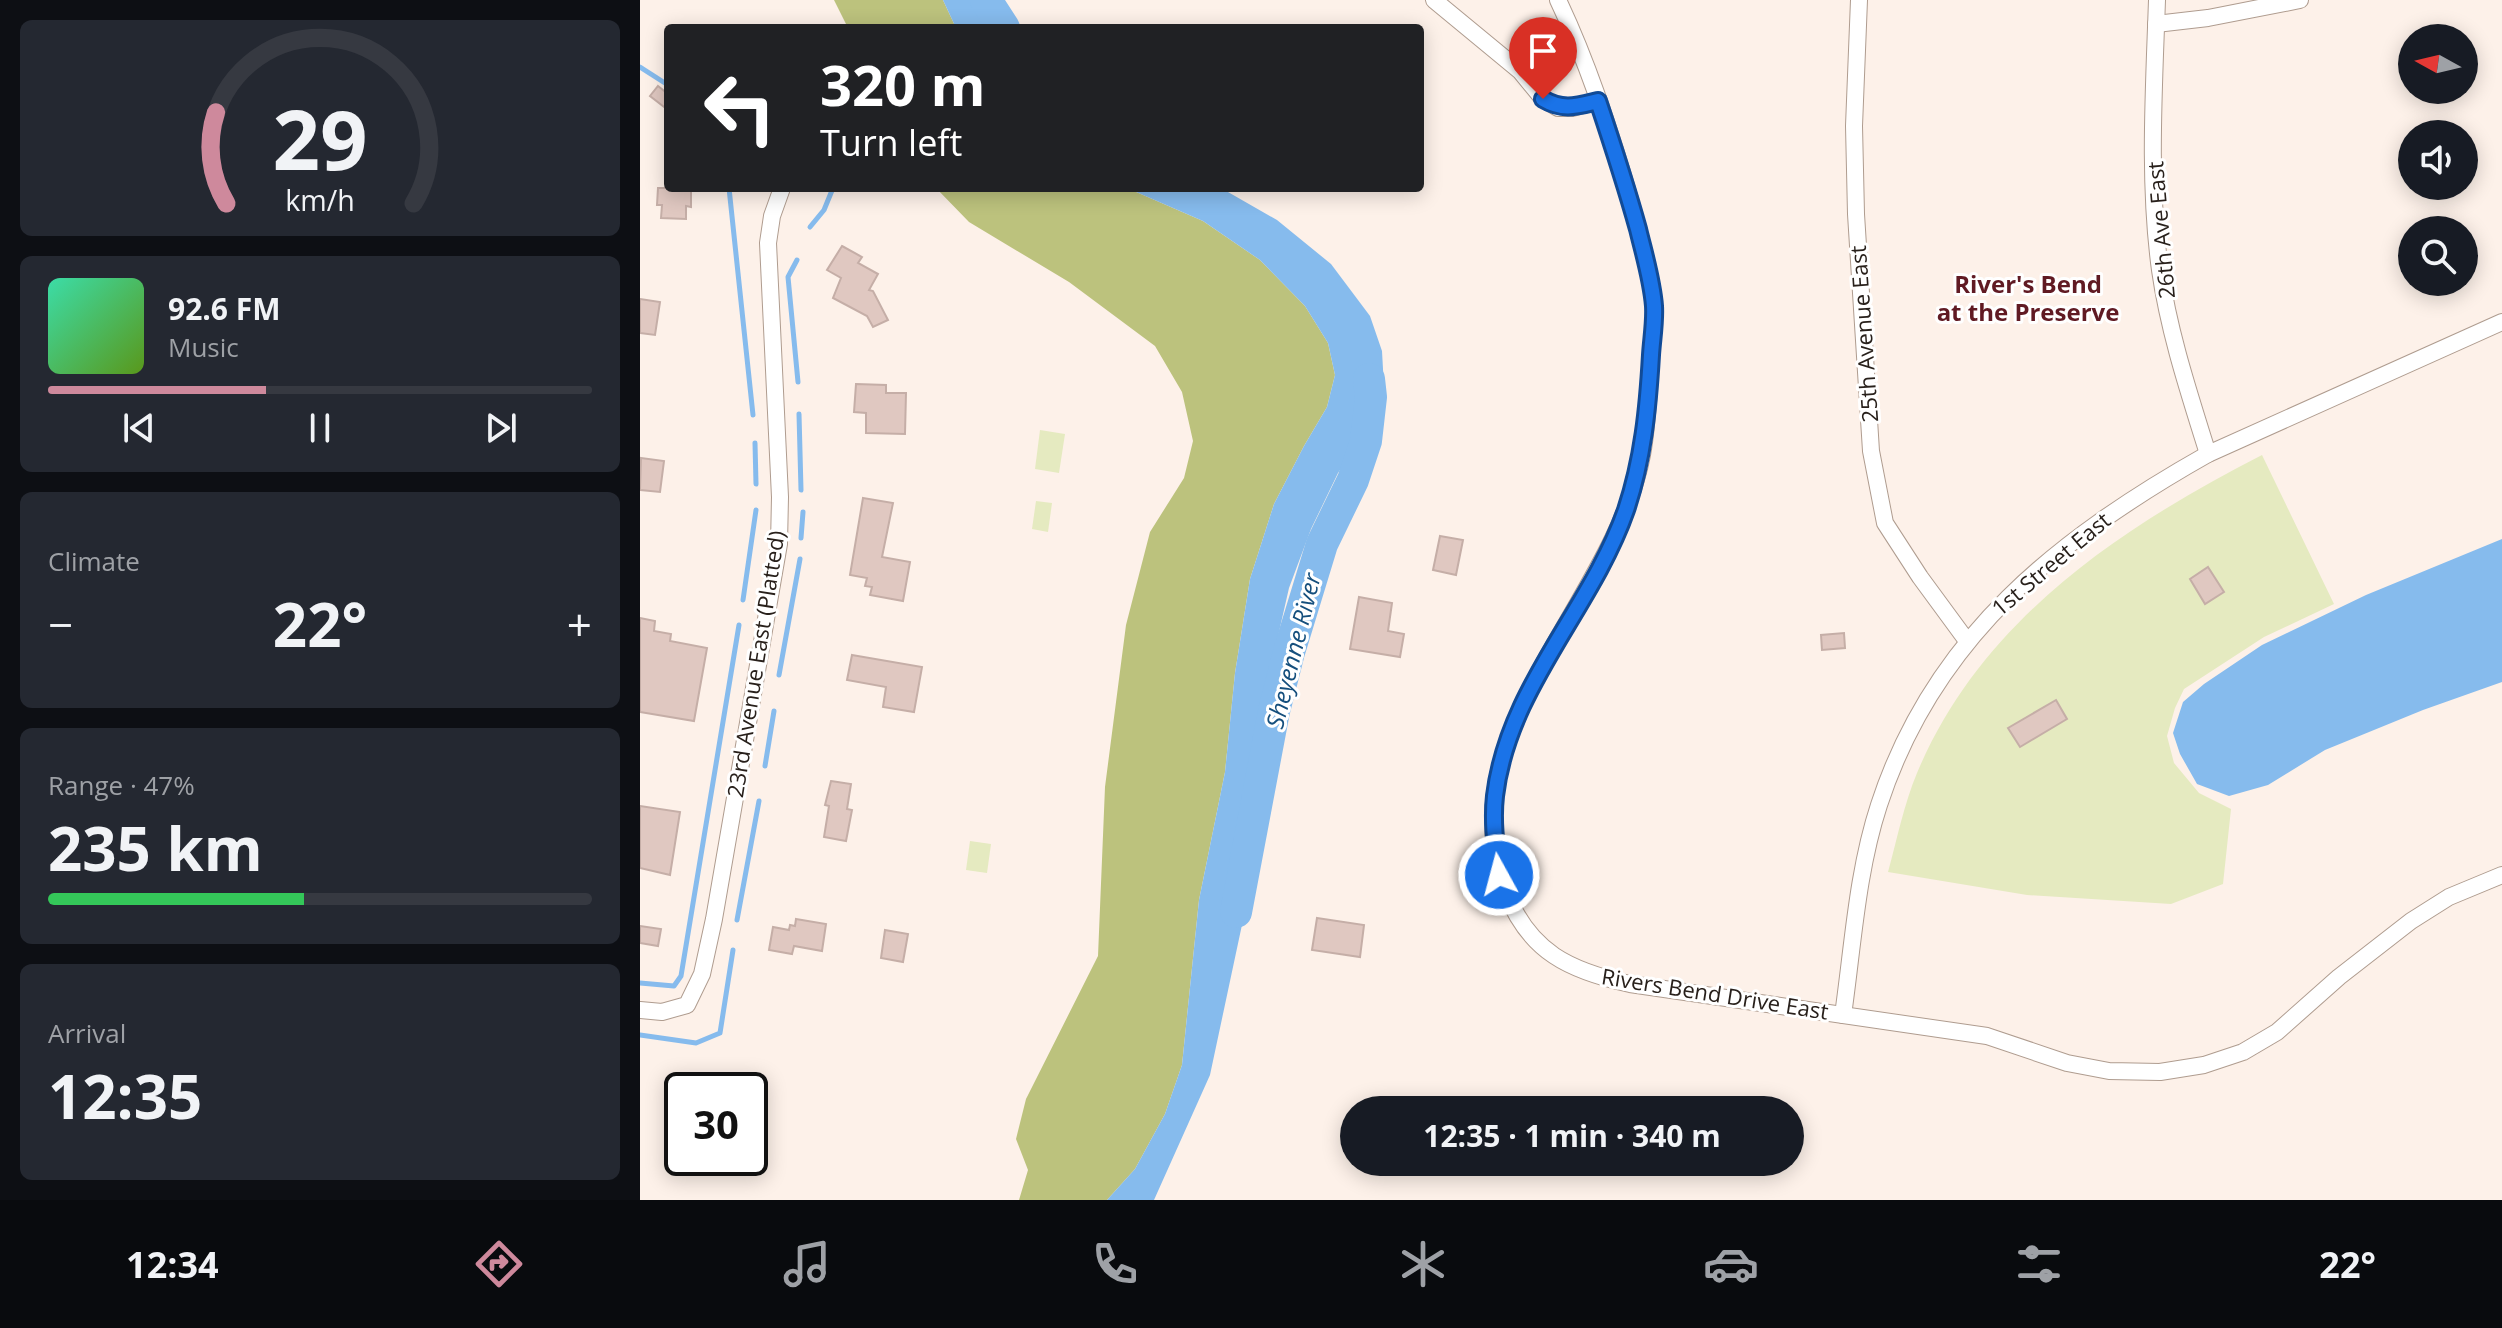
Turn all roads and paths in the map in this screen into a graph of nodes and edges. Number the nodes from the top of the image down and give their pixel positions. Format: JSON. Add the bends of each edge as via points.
{"nodes":[{"id":1,"x":1434,"y":0,"type":"edge"},
{"id":2,"x":1558,"y":0,"type":"edge"},
{"id":3,"x":1859,"y":0,"type":"edge"},
{"id":4,"x":2157,"y":0,"type":"edge"},
{"id":5,"x":2300,"y":0,"type":"edge"},
{"id":6,"x":2156,"y":24,"type":"junction"},
{"id":7,"x":1598,"y":101,"type":"junction"},
{"id":8,"x":781,"y":192,"type":"edge"},
{"id":9,"x":2502,"y":322,"type":"edge"},
{"id":10,"x":2208,"y":454,"type":"junction"},
{"id":11,"x":1967,"y":641,"type":"junction"},
{"id":12,"x":2502,"y":875,"type":"edge"},
{"id":13,"x":640,"y":1010,"type":"edge"},
{"id":14,"x":1843,"y":1015,"type":"junction"}],
"edges":[{"from":1,"to":7,"type":"street","via":[[1520,71],[1543,99],[1558,108]]},
{"from":2,"to":7,"type":"street","name":"Rivers Bend Drive East"},
{"from":3,"to":11,"type":"street","name":"25th Avenue East","via":[[1856,214],[1871,451],[1885,523]]},
{"from":4,"to":6,"type":"street","name":"26th Ave East"},
{"from":5,"to":6,"type":"street"},
{"from":6,"to":10,"type":"street","name":"26th Ave East","via":[[2153,167],[2160,270],[2182,375]]},
{"from":7,"to":14,"type":"street","name":"Rivers Bend Drive East","via":[[1649,271],[1654,307],[1642,457],[1598,571],[1525,695],[1507,740],[1495,796],[1499,875],[1516,916],[1542,948],[1594,976]]},
{"from":8,"to":13,"type":"street","name":"23rd Avenue East (Platted)","via":[[768,243],[779,544],[702,974],[687,1005],[662,1012]]},
{"from":9,"to":10,"type":"street","name":"1st Street East"},
{"from":10,"to":11,"type":"street","name":"1st Street East","via":[[2061,550]]},
{"from":11,"to":14,"type":"street","name":"1st Street East","via":[[1920,709],[1879,803],[1864,867]]},
{"from":12,"to":14,"type":"street","name":"Rivers Bend Drive East","via":[[2449,897],[2411,921],[2277,1032],[2243,1052],[2204,1065],[2160,1072],[2109,1071],[1987,1036]]}]}
